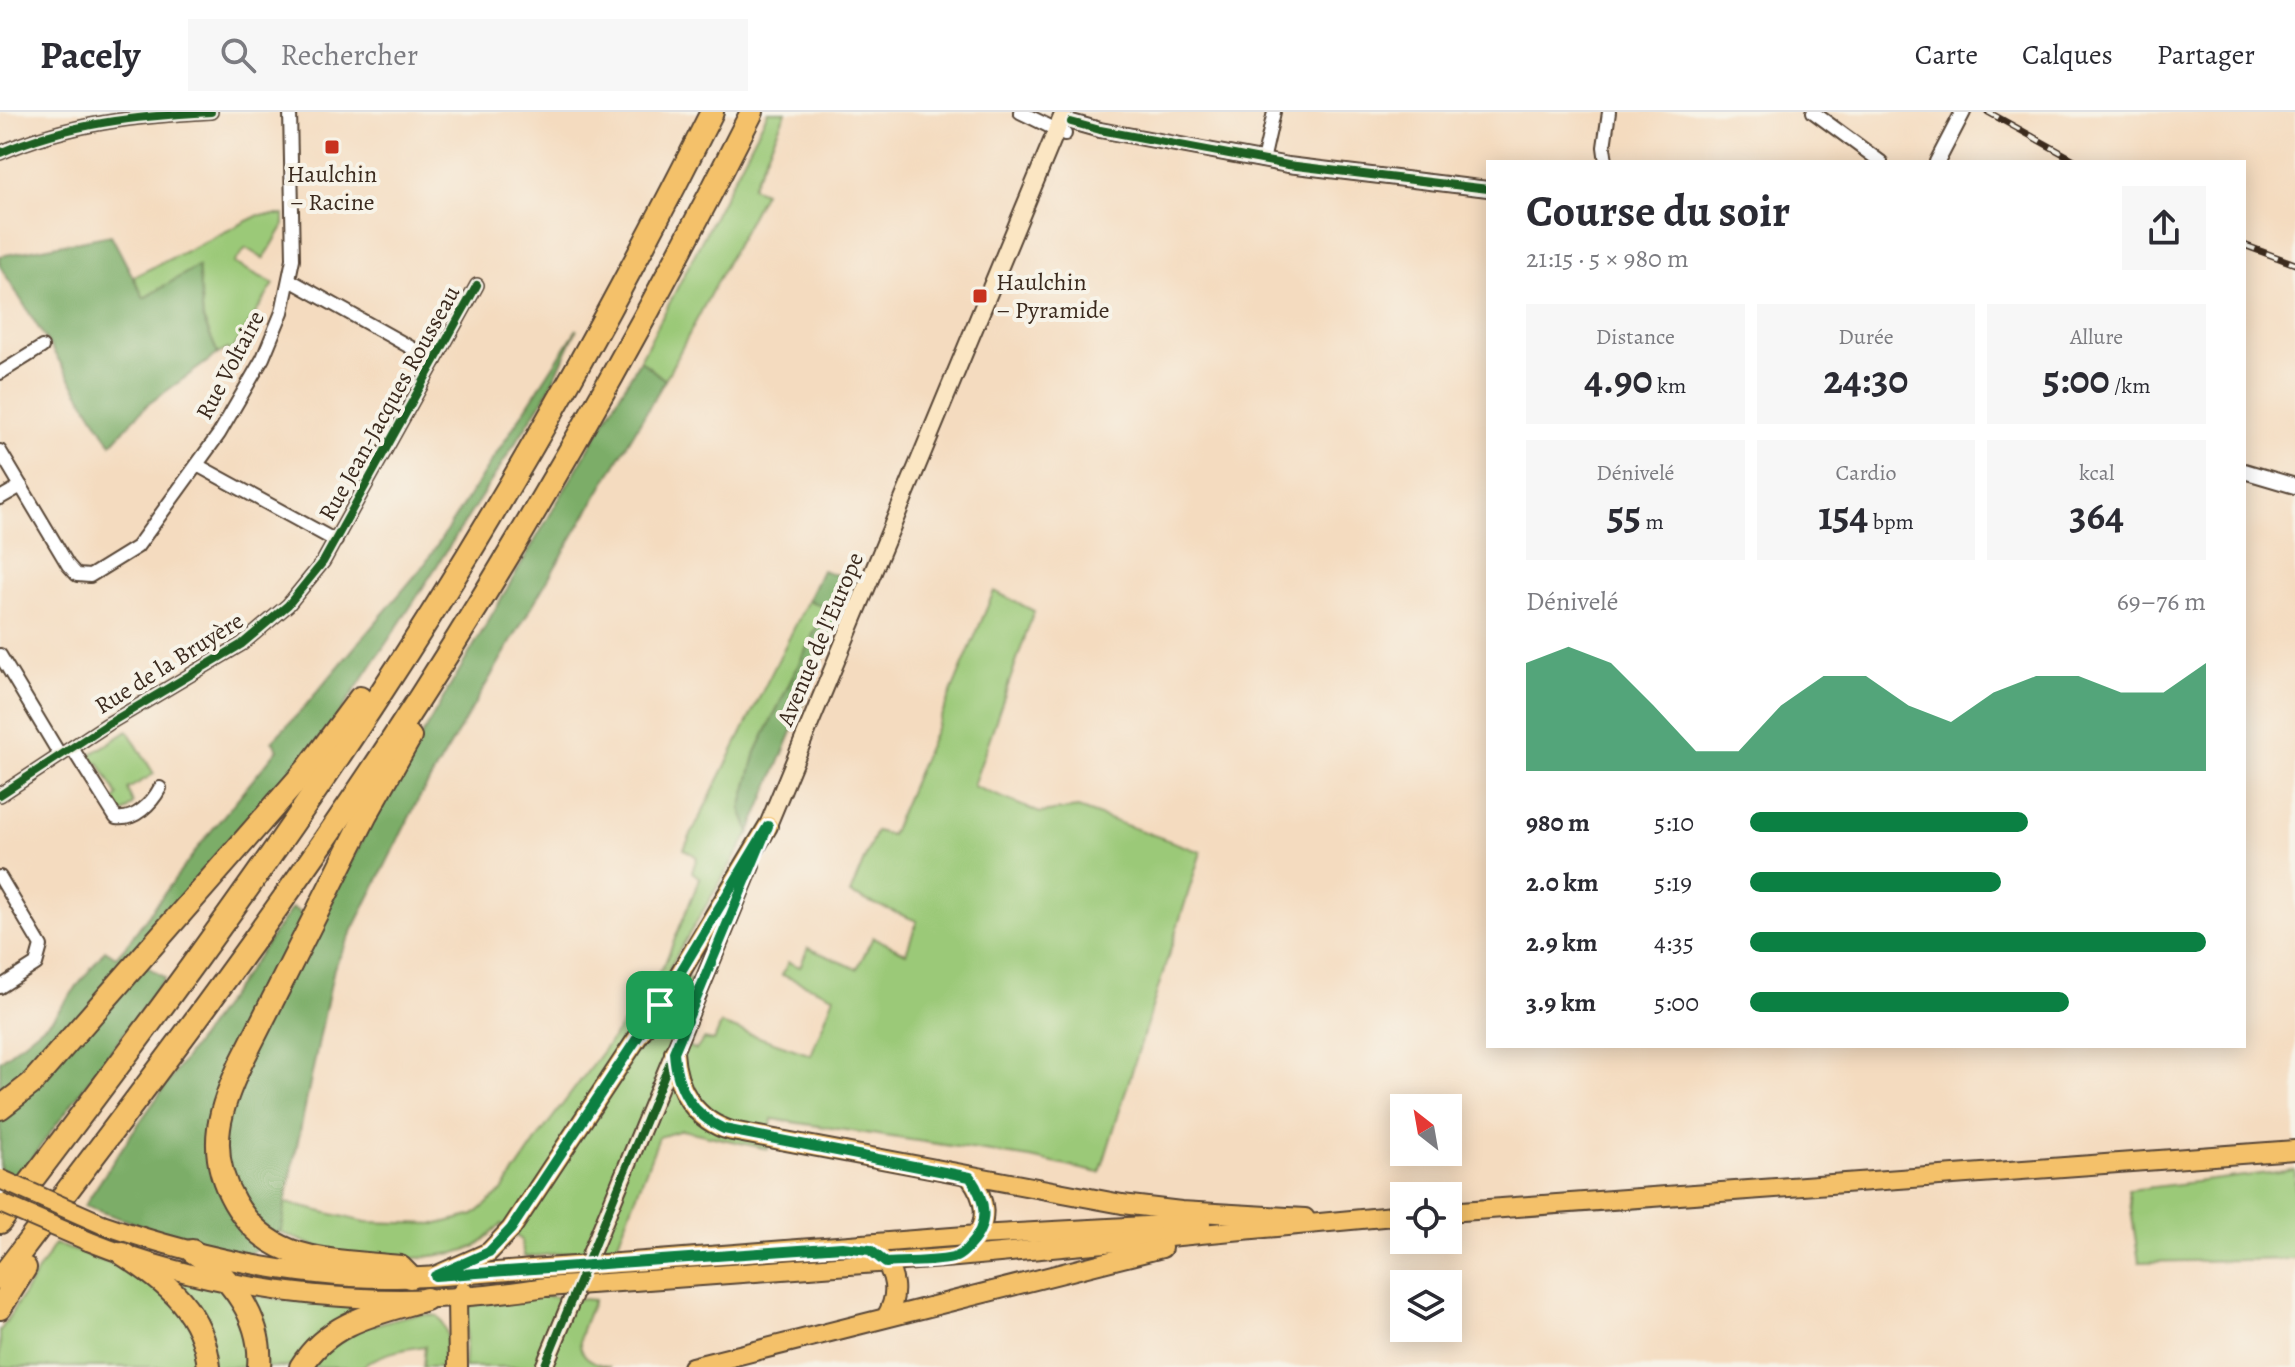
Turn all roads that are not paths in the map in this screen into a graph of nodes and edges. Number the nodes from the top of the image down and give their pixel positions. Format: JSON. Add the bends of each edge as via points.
{"nodes":[{"id":1,"x":211,"y":112,"type":"edge"},
{"id":2,"x":290,"y":112,"type":"edge"},
{"id":3,"x":712,"y":112,"type":"edge"},
{"id":4,"x":752,"y":112,"type":"edge"},
{"id":5,"x":1020,"y":112,"type":"edge"},
{"id":6,"x":1274,"y":112,"type":"edge"},
{"id":7,"x":1609,"y":112,"type":"edge"},
{"id":8,"x":1813,"y":112,"type":"edge"},
{"id":9,"x":1963,"y":112,"type":"edge"},
{"id":10,"x":1065,"y":122,"type":"edge"},
{"id":11,"x":0,"y":153,"type":"edge"},
{"id":12,"x":1606,"y":160,"type":"edge"},
{"id":13,"x":1878,"y":160,"type":"edge"},
{"id":14,"x":1938,"y":160,"type":"edge"},
{"id":15,"x":1263,"y":161,"type":"junction"},
{"id":16,"x":1486,"y":189,"type":"edge"},
{"id":17,"x":290,"y":280,"type":"junction"},
{"id":18,"x":477,"y":285,"type":"dead end"},
{"id":19,"x":42,"y":347,"type":"dead end"},
{"id":20,"x":435,"y":361,"type":"junction"},
{"id":21,"x":0,"y":373,"type":"edge"},
{"id":22,"x":0,"y":451,"type":"edge"},
{"id":23,"x":197,"y":465,"type":"junction"},
{"id":24,"x":2246,"y":472,"type":"edge"},
{"id":25,"x":21,"y":486,"type":"junction"},
{"id":26,"x":2295,"y":486,"type":"edge"},
{"id":27,"x":0,"y":498,"type":"edge"},
{"id":28,"x":482,"y":532,"type":"junction"},
{"id":29,"x":336,"y":541,"type":"junction"},
{"id":30,"x":511,"y":551,"type":"junction"},
{"id":31,"x":0,"y":655,"type":"edge"},
{"id":32,"x":72,"y":748,"type":"junction"},
{"id":33,"x":60,"y":755,"type":"junction"},
{"id":34,"x":160,"y":788,"type":"dead end"},
{"id":35,"x":0,"y":795,"type":"edge"},
{"id":36,"x":768,"y":826,"type":"junction"},
{"id":37,"x":0,"y":877,"type":"edge"},
{"id":38,"x":0,"y":987,"type":"edge"},
{"id":39,"x":674,"y":1052,"type":"junction"},
{"id":40,"x":142,"y":1092,"type":"junction"},
{"id":41,"x":0,"y":1108,"type":"edge"},
{"id":42,"x":2295,"y":1150,"type":"edge"},
{"id":43,"x":970,"y":1177,"type":"junction"},
{"id":44,"x":0,"y":1179,"type":"edge"},
{"id":45,"x":0,"y":1203,"type":"edge"},
{"id":46,"x":1462,"y":1211,"type":"edge"},
{"id":47,"x":1390,"y":1216,"type":"edge"},
{"id":48,"x":1305,"y":1218,"type":"junction"},
{"id":49,"x":1364,"y":1218,"type":"junction"},
{"id":50,"x":0,"y":1222,"type":"edge"},
{"id":51,"x":511,"y":1229,"type":"junction"},
{"id":52,"x":1254,"y":1231,"type":"junction"},
{"id":53,"x":978,"y":1235,"type":"junction"},
{"id":54,"x":842,"y":1247,"type":"junction"},
{"id":55,"x":192,"y":1251,"type":"junction"},
{"id":56,"x":123,"y":1254,"type":"junction"},
{"id":57,"x":957,"y":1257,"type":"junction"},
{"id":58,"x":886,"y":1263,"type":"junction"},
{"id":59,"x":513,"y":1270,"type":"junction"},
{"id":60,"x":633,"y":1271,"type":"junction"},
{"id":61,"x":483,"y":1273,"type":"junction"},
{"id":62,"x":435,"y":1276,"type":"junction"},
{"id":63,"x":410,"y":1277,"type":"junction"},
{"id":64,"x":0,"y":1279,"type":"edge"},
{"id":65,"x":227,"y":1280,"type":"junction"},
{"id":66,"x":546,"y":1287,"type":"junction"},
{"id":67,"x":457,"y":1298,"type":"junction"},
{"id":68,"x":426,"y":1299,"type":"junction"},
{"id":69,"x":0,"y":1308,"type":"edge"},
{"id":70,"x":886,"y":1317,"type":"junction"},
{"id":71,"x":209,"y":1367,"type":"edge"},
{"id":72,"x":259,"y":1367,"type":"edge"},
{"id":73,"x":301,"y":1367,"type":"edge"},
{"id":74,"x":458,"y":1367,"type":"edge"},
{"id":75,"x":544,"y":1367,"type":"edge"},
{"id":76,"x":692,"y":1367,"type":"edge"}],
"edges":[{"from":1,"to":11,"type":"street","via":[[96,123]]},
{"from":2,"to":17,"type":"street","name":"Rue Voltaire"},
{"from":3,"to":28,"type":"highway","via":[[595,336]]},
{"from":4,"to":30,"type":"highway","via":[[643,320]]},
{"from":5,"to":10,"type":"street"},
{"from":6,"to":15,"type":"street"},
{"from":7,"to":12,"type":"street"},
{"from":8,"to":13,"type":"street"},
{"from":9,"to":14,"type":"street"},
{"from":10,"to":15,"type":"street"},
{"from":10,"to":36,"type":"main road","name":"Avenue de l'Europe"},
{"from":15,"to":16,"type":"street"},
{"from":17,"to":20,"type":"street"},
{"from":17,"to":23,"type":"street","name":"Rue Voltaire","via":[[269,347]]},
{"from":18,"to":20,"type":"street","name":"Rue Jean-Jacques Rousseau"},
{"from":19,"to":21,"type":"street"},
{"from":20,"to":29,"type":"street","name":"Rue Jean-Jacques Rousseau"},
{"from":22,"to":25,"type":"street"},
{"from":23,"to":25,"type":"street","name":"Rue Voltaire","via":[[134,551],[81,577],[68,565]]},
{"from":23,"to":29,"type":"street"},
{"from":24,"to":26,"type":"street"},
{"from":25,"to":27,"type":"street"},
{"from":28,"to":41,"type":"highway","via":[[308,768],[31,1084]]},
{"from":28,"to":50,"type":"highway","via":[[259,873]]},
{"from":29,"to":32,"type":"street","name":"Rue de la Bruyère","via":[[293,599],[250,638]]},
{"from":30,"to":40,"type":"highway","via":[[327,836]]},
{"from":30,"to":63,"type":"highway","via":[[471,634],[331,884],[240,1065],[219,1128],[227,1187],[259,1232],[300,1254],[400,1267]]},
{"from":31,"to":33,"type":"street"},
{"from":32,"to":33,"type":"street","name":"Rue de la Bruyère"},
{"from":32,"to":34,"type":"street","via":[[116,818],[146,807]]},
{"from":33,"to":35,"type":"street","name":"Rue de la Bruyère"},
{"from":36,"to":39,"type":"main road","name":"Avenue de l'Europe"},
{"from":36,"to":51,"type":"main road","via":[[677,978]]},
{"from":37,"to":38,"type":"street","via":[[41,946],[36,964]]},
{"from":39,"to":43,"type":"main road","via":[[690,1104],[724,1129]]},
{"from":39,"to":75,"type":"main road","name":"Avenue de l'Europe"},
{"from":40,"to":64,"type":"highway"},
{"from":40,"to":69,"type":"highway"},
{"from":42,"to":46,"type":"main road"},
{"from":43,"to":48,"type":"main road","via":[[1154,1208]]},
{"from":43,"to":53,"type":"main road","via":[[984,1206]]},
{"from":44,"to":55,"type":"main road","bridge":true,"via":[[102,1224]]},
{"from":45,"to":56,"type":"main road","bridge":true},
{"from":47,"to":49,"type":"main road"},
{"from":48,"to":49,"type":"main road"},
{"from":48,"to":53,"type":"main road"},
{"from":49,"to":52,"type":"main road"},
{"from":51,"to":59,"type":"main road","via":[[506,1252]]},
{"from":51,"to":62,"type":"main road","via":[[489,1252]]},
{"from":52,"to":57,"type":"main road"},
{"from":52,"to":70,"type":"main road","via":[[1123,1257]]},
{"from":53,"to":54,"type":"main road"},
{"from":53,"to":57,"type":"main road"},
{"from":54,"to":58,"type":"main road","via":[[870,1250]]},
{"from":54,"to":60,"type":"main road"},
{"from":55,"to":63,"type":"main road","via":[[310,1272]]},
{"from":55,"to":65,"type":"highway"},
{"from":56,"to":65,"type":"main road"},
{"from":56,"to":71,"type":"highway","via":[[182,1300],[202,1336]]},
{"from":57,"to":58,"type":"main road"},
{"from":58,"to":60,"type":"main road"},
{"from":58,"to":70,"type":"main road","via":[[895,1290]]},
{"from":59,"to":60,"type":"main road","bridge":true},
{"from":59,"to":61,"type":"main road"},
{"from":59,"to":66,"type":"main road","via":[[530,1284]]},
{"from":60,"to":66,"type":"main road","bridge":true},
{"from":61,"to":62,"type":"main road"},
{"from":61,"to":67,"type":"main road"},
{"from":62,"to":63,"type":"main road"},
{"from":65,"to":68,"type":"main road","via":[[343,1298]]},
{"from":65,"to":72,"type":"highway","via":[[252,1320]]},
{"from":66,"to":67,"type":"main road"},
{"from":67,"to":68,"type":"main road"},
{"from":67,"to":74,"type":"main road"},
{"from":68,"to":73,"type":"highway","via":[[342,1326],[321,1341]]},
{"from":70,"to":76,"type":"main road"}]}
